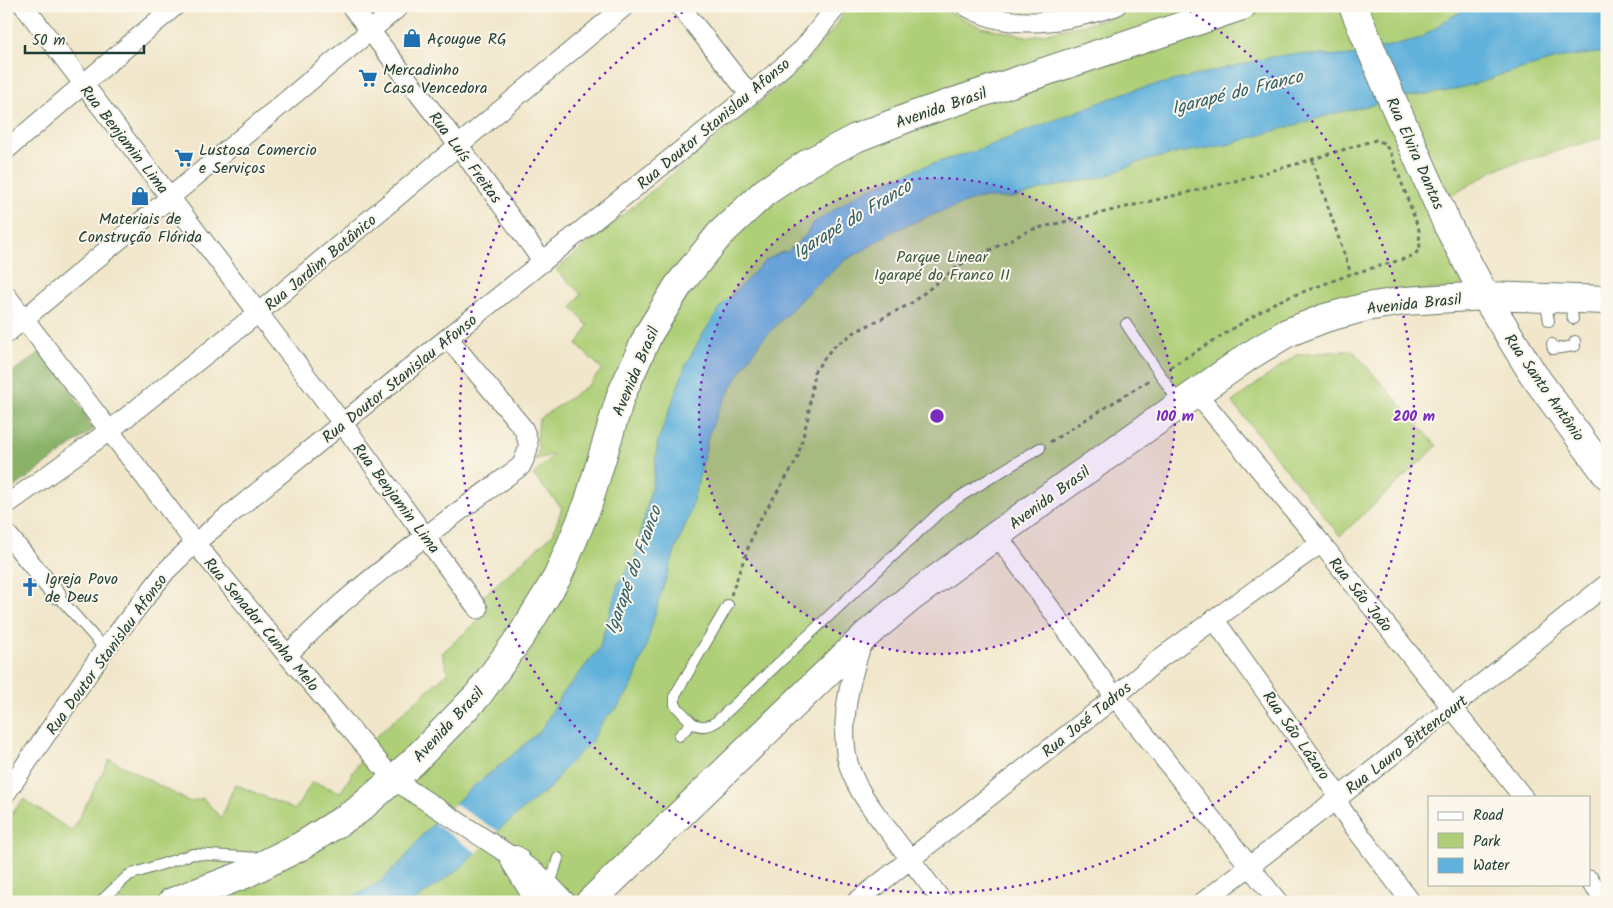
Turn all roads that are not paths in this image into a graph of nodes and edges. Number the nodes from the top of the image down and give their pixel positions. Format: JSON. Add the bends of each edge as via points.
{"nodes":[{"id":1,"x":24,"y":6,"type":"edge"},
{"id":2,"x":175,"y":6,"type":"edge"},
{"id":3,"x":352,"y":6,"type":"edge"},
{"id":4,"x":400,"y":6,"type":"edge"},
{"id":5,"x":624,"y":6,"type":"edge"},
{"id":6,"x":680,"y":6,"type":"edge"},
{"id":7,"x":837,"y":6,"type":"edge"},
{"id":8,"x":966,"y":6,"type":"edge"},
{"id":9,"x":1116,"y":6,"type":"edge"},
{"id":10,"x":1242,"y":6,"type":"edge"},
{"id":11,"x":1357,"y":16,"type":"edge"},
{"id":12,"x":370,"y":31,"type":"junction"},
{"id":13,"x":84,"y":86,"type":"junction"},
{"id":14,"x":750,"y":95,"type":"junction"},
{"id":15,"x":460,"y":146,"type":"junction"},
{"id":16,"x":6,"y":150,"type":"edge"},
{"id":17,"x":170,"y":198,"type":"junction"},
{"id":18,"x":543,"y":262,"type":"junction"},
{"id":19,"x":6,"y":295,"type":"edge"},
{"id":20,"x":1485,"y":296,"type":"junction"},
{"id":21,"x":1607,"y":300,"type":"edge"},
{"id":22,"x":258,"y":313,"type":"junction"},
{"id":23,"x":25,"y":320,"type":"junction"},
{"id":24,"x":1126,"y":324,"type":"dead end"},
{"id":25,"x":6,"y":334,"type":"edge"},
{"id":26,"x":448,"y":338,"type":"junction"},
{"id":27,"x":1575,"y":341,"type":"dead end"},
{"id":28,"x":1552,"y":344,"type":"dead end"},
{"id":29,"x":1189,"y":399,"type":"junction"},
{"id":30,"x":343,"y":424,"type":"junction"},
{"id":31,"x":109,"y":431,"type":"junction"},
{"id":32,"x":1040,"y":448,"type":"road end"},
{"id":33,"x":1607,"y":475,"type":"edge"},
{"id":34,"x":6,"y":506,"type":"edge"},
{"id":35,"x":6,"y":533,"type":"edge"},
{"id":36,"x":997,"y":535,"type":"junction"},
{"id":37,"x":426,"y":536,"type":"junction"},
{"id":38,"x":195,"y":543,"type":"junction"},
{"id":39,"x":1321,"y":543,"type":"junction"},
{"id":40,"x":1607,"y":584,"type":"edge"},
{"id":41,"x":56,"y":594,"type":"joint"},
{"id":42,"x":728,"y":605,"type":"road end"},
{"id":43,"x":478,"y":608,"type":"dead end"},
{"id":44,"x":1214,"y":619,"type":"junction"},
{"id":45,"x":865,"y":636,"type":"junction"},
{"id":46,"x":105,"y":649,"type":"junction"},
{"id":47,"x":286,"y":655,"type":"junction"},
{"id":48,"x":1115,"y":697,"type":"junction"},
{"id":49,"x":1452,"y":707,"type":"junction"},
{"id":50,"x":692,"y":723,"type":"junction"},
{"id":51,"x":679,"y":736,"type":"dead end"},
{"id":52,"x":394,"y":780,"type":"junction"},
{"id":53,"x":6,"y":793,"type":"edge"},
{"id":54,"x":1522,"y":796,"type":"edge"},
{"id":55,"x":1338,"y":798,"type":"junction"},
{"id":56,"x":511,"y":857,"type":"joint"},
{"id":57,"x":558,"y":858,"type":"dead end"},
{"id":58,"x":276,"y":859,"type":"junction"},
{"id":59,"x":910,"y":859,"type":"junction"},
{"id":60,"x":1250,"y":865,"type":"junction"},
{"id":61,"x":1590,"y":881,"type":"edge"},
{"id":62,"x":543,"y":893,"type":"edge"},
{"id":63,"x":100,"y":902,"type":"edge"},
{"id":64,"x":172,"y":902,"type":"edge"},
{"id":65,"x":566,"y":902,"type":"edge"},
{"id":66,"x":590,"y":902,"type":"edge"},
{"id":67,"x":856,"y":902,"type":"edge"},
{"id":68,"x":943,"y":902,"type":"edge"},
{"id":69,"x":1203,"y":902,"type":"edge"},
{"id":70,"x":1278,"y":902,"type":"edge"},
{"id":71,"x":1411,"y":902,"type":"edge"},
{"id":72,"x":1607,"y":902,"type":"edge"}],
"edges":[{"from":1,"to":13,"type":"street","name":"Rua Benjamin Lima"},
{"from":2,"to":13,"type":"street"},
{"from":3,"to":12,"type":"street","name":"Rua Luís Freitas"},
{"from":4,"to":12,"type":"street"},
{"from":5,"to":15,"type":"street","name":"Rua Jardim Botânico"},
{"from":6,"to":14,"type":"street"},
{"from":7,"to":14,"type":"street","name":"Rua Doutor Stanislau Afonso","via":[[803,49]]},
{"from":8,"to":9,"type":"street","via":[[999,19],[1024,22],[1055,21]]},
{"from":10,"to":52,"type":"main road","name":"Avenida Brasil","via":[[914,115],[856,138],[810,162],[765,192],[720,234],[678,286],[649,333],[621,395],[588,504],[558,576],[523,633],[478,695]]},
{"from":11,"to":20,"type":"main road","name":"Rua Elvira Dantas","via":[[1448,226]]},
{"from":12,"to":15,"type":"street","name":"Rua Luís Freitas"},
{"from":12,"to":17,"type":"street"},
{"from":13,"to":16,"type":"street"},
{"from":13,"to":17,"type":"street","name":"Rua Benjamin Lima"},
{"from":14,"to":18,"type":"street","name":"Rua Doutor Stanislau Afonso"},
{"from":15,"to":18,"type":"street","name":"Rua Luís Freitas"},
{"from":15,"to":22,"type":"street","name":"Rua Jardim Botânico"},
{"from":17,"to":22,"type":"street","name":"Rua Benjamin Lima"},
{"from":17,"to":23,"type":"street"},
{"from":18,"to":26,"type":"street","name":"Rua Doutor Stanislau Afonso"},
{"from":19,"to":23,"type":"street","name":"Rua Senador Cunha Melo"},
{"from":20,"to":21,"type":"main road","name":"Avenida Brasil","via":[[1559,310]]},
{"from":20,"to":29,"type":"main road","name":"Avenida Brasil","via":[[1405,301],[1326,318],[1287,333]]},
{"from":20,"to":33,"type":"main road","name":"Rua Santo Antônio","via":[[1533,374]]},
{"from":22,"to":30,"type":"street","name":"Rua Benjamin Lima"},
{"from":22,"to":31,"type":"street","name":"Rua Jardim Botânico"},
{"from":23,"to":25,"type":"street"},
{"from":23,"to":31,"type":"street","name":"Rua Senador Cunha Melo"},
{"from":24,"to":29,"type":"lane","via":[[1160,374]]},
{"from":26,"to":30,"type":"street","name":"Rua Doutor Stanislau Afonso"},
{"from":26,"to":37,"type":"street","via":[[523,428],[528,438],[528,450],[521,466]]},
{"from":27,"to":28,"type":"lane","via":[[1576,346],[1552,349]]},
{"from":29,"to":36,"type":"main road","name":"Avenida Brasil"},
{"from":29,"to":39,"type":"street","name":"Rua São João"},
{"from":30,"to":37,"type":"street","name":"Rua Benjamin Lima"},
{"from":30,"to":38,"type":"street","name":"Rua Doutor Stanislau Afonso"},
{"from":31,"to":34,"type":"street","name":"Rua Jardim Botânico"},
{"from":31,"to":38,"type":"street","name":"Rua Senador Cunha Melo"},
{"from":32,"to":50,"type":"lane","via":[[943,509],[716,722],[706,727]]},
{"from":35,"to":41,"type":"street"},
{"from":36,"to":45,"type":"main road","name":"Avenida Brasil","via":[[909,599]]},
{"from":36,"to":48,"type":"street"},
{"from":37,"to":43,"type":"street","name":"Rua Benjamin Lima"},
{"from":37,"to":47,"type":"street","via":[[341,604]]},
{"from":38,"to":46,"type":"street","name":"Rua Doutor Stanislau Afonso","via":[[166,571]]},
{"from":38,"to":47,"type":"street","name":"Rua Senador Cunha Melo"},
{"from":39,"to":44,"type":"street","name":"Rua José Tadros"},
{"from":39,"to":49,"type":"street","name":"Rua São João"},
{"from":40,"to":49,"type":"street","name":"Rua Lauro Bittencourt"},
{"from":41,"to":46,"type":"lane"},
{"from":42,"to":50,"type":"lane","via":[[675,695],[675,705]]},
{"from":44,"to":48,"type":"street","name":"Rua José Tadros","via":[[1159,659]]},
{"from":44,"to":55,"type":"street","name":"Rua São Lázaro","via":[[1320,767]]},
{"from":45,"to":59,"type":"street","via":[[848,693],[846,754],[863,797]]},
{"from":45,"to":66,"type":"main road","name":"Avenida Brasil"},
{"from":46,"to":53,"type":"street","name":"Rua Doutor Stanislau Afonso"},
{"from":47,"to":52,"type":"street","name":"Rua Senador Cunha Melo"},
{"from":48,"to":59,"type":"street","name":"Rua José Tadros"},
{"from":48,"to":60,"type":"street"},
{"from":49,"to":54,"type":"street","name":"Rua São João"},
{"from":49,"to":55,"type":"street","name":"Rua Lauro Bittencourt"},
{"from":50,"to":51,"type":"lane"},
{"from":52,"to":56,"type":"street","name":"Rua Senador Cunha Melo"},
{"from":52,"to":58,"type":"main road","name":"Avenida Brasil","via":[[356,811]]},
{"from":55,"to":60,"type":"street","name":"Rua Lauro Bittencourt"},
{"from":55,"to":71,"type":"street","name":"Rua São Lázaro","via":[[1342,810]]},
{"from":56,"to":62,"type":"main road","via":[[532,889]]},
{"from":57,"to":62,"type":"lane"},
{"from":58,"to":63,"type":"lane","via":[[193,854],[129,875]]},
{"from":58,"to":64,"type":"main road","name":"Avenida Brasil"},
{"from":59,"to":67,"type":"street","name":"Rua José Tadros"},
{"from":59,"to":68,"type":"street"},
{"from":60,"to":69,"type":"street","name":"Rua Lauro Bittencourt"},
{"from":60,"to":70,"type":"street"},
{"from":61,"to":72,"type":"street"},
{"from":62,"to":65,"type":"street"}]}
